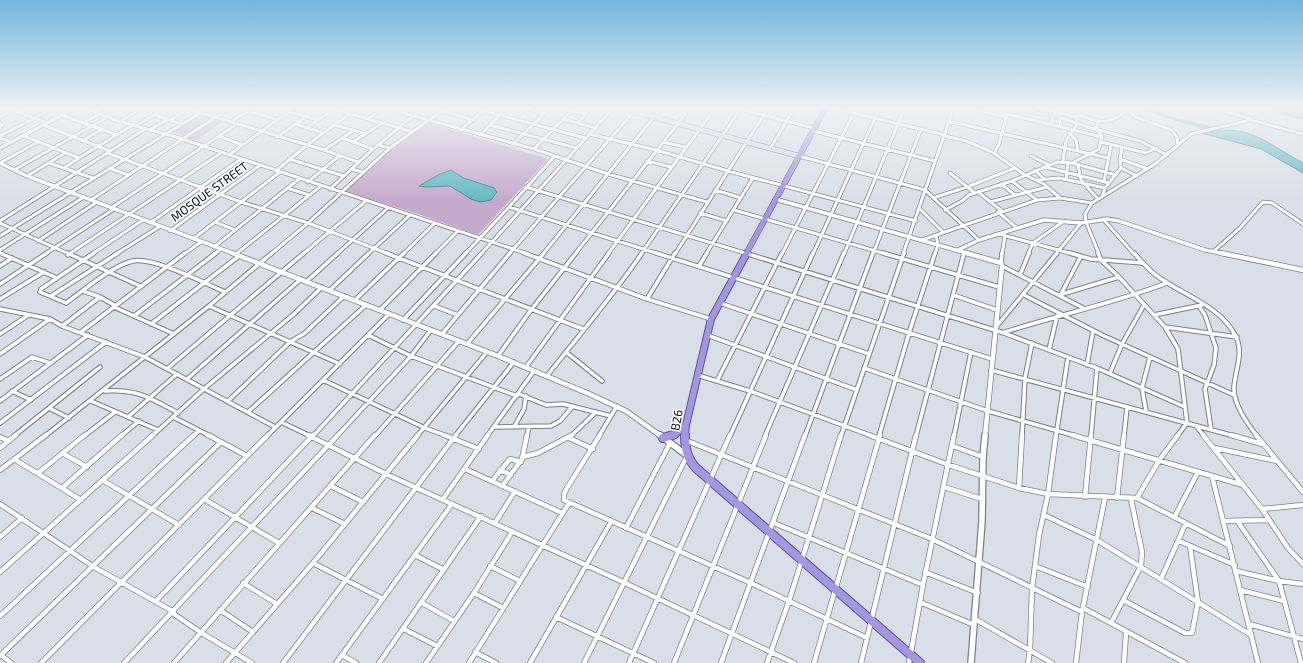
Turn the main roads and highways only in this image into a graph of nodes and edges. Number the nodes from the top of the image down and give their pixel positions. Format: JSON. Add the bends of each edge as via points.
{"nodes":[{"id":1,"x":730,"y":138,"type":"edge"},
{"id":2,"x":809,"y":138,"type":"edge"},
{"id":3,"x":799,"y":156,"type":"junction"},
{"id":4,"x":686,"y":425,"type":"junction"},
{"id":5,"x":663,"y":438,"type":"road end"},
{"id":6,"x":920,"y":663,"type":"edge"}],
"edges":[{"from":1,"to":3,"type":"main road"},
{"from":2,"to":3,"type":"highway","name":"B26"},
{"from":3,"to":4,"type":"highway","name":"B26","via":[[711,319]]},
{"from":4,"to":5,"type":"highway","via":[[675,435]]},
{"from":4,"to":6,"type":"highway","name":"B26","via":[[684,440],[686,455],[690,462]]}]}
